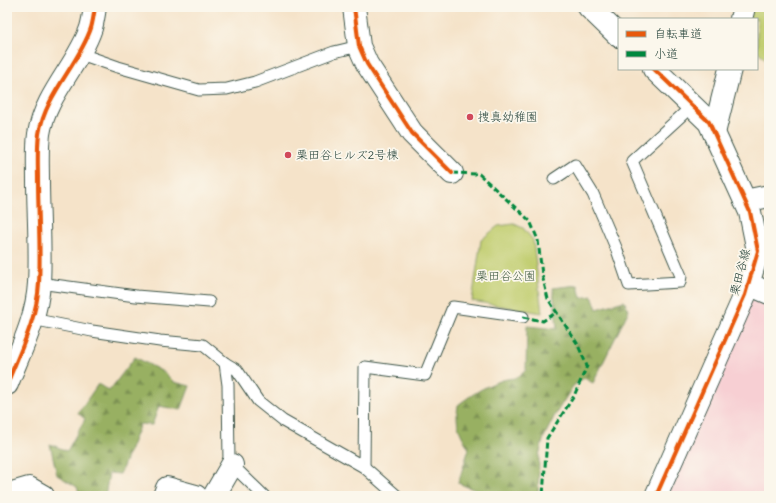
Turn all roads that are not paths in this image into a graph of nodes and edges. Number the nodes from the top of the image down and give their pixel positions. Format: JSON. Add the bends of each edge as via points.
{"nodes":[{"id":1,"x":95,"y":7,"type":"edge"},
{"id":2,"x":354,"y":7,"type":"edge"},
{"id":3,"x":588,"y":7,"type":"edge"},
{"id":4,"x":744,"y":7,"type":"edge"},
{"id":5,"x":741,"y":18,"type":"edge"},
{"id":6,"x":618,"y":35,"type":"edge"},
{"id":7,"x":359,"y":46,"type":"junction"},
{"id":8,"x":78,"y":53,"type":"junction"},
{"id":9,"x":655,"y":70,"type":"edge"},
{"id":10,"x":730,"y":70,"type":"edge"},
{"id":11,"x":692,"y":106,"type":"junction"},
{"id":12,"x":714,"y":134,"type":"junction"},
{"id":13,"x":452,"y":173,"type":"dead end"},
{"id":14,"x":554,"y":179,"type":"dead end"},
{"id":15,"x":769,"y":196,"type":"edge"},
{"id":16,"x":746,"y":201,"type":"junction"},
{"id":17,"x":39,"y":283,"type":"junction"},
{"id":18,"x":748,"y":284,"type":"junction"},
{"id":19,"x":769,"y":293,"type":"edge"},
{"id":20,"x":209,"y":302,"type":"dead end"},
{"id":21,"x":523,"y":317,"type":"dead end"},
{"id":22,"x":32,"y":319,"type":"junction"},
{"id":23,"x":225,"y":363,"type":"junction"},
{"id":24,"x":7,"y":384,"type":"edge"},
{"id":25,"x":232,"y":465,"type":"junction"},
{"id":26,"x":364,"y":467,"type":"junction"},
{"id":27,"x":10,"y":496,"type":"edge"},
{"id":28,"x":43,"y":496,"type":"edge"},
{"id":29,"x":164,"y":496,"type":"edge"},
{"id":30,"x":196,"y":496,"type":"edge"},
{"id":31,"x":214,"y":496,"type":"edge"},
{"id":32,"x":264,"y":496,"type":"edge"},
{"id":33,"x":397,"y":496,"type":"edge"},
{"id":34,"x":656,"y":496,"type":"edge"}],
"edges":[{"from":1,"to":8,"type":"street","via":[[90,28]]},
{"from":2,"to":7,"type":"street"},
{"from":3,"to":6,"type":"street"},
{"from":4,"to":5,"type":"street"},
{"from":7,"to":8,"type":"lane","via":[[334,52],[255,82],[227,89],[199,90]]},
{"from":7,"to":13,"type":"street","via":[[367,64],[412,133]]},
{"from":8,"to":17,"type":"street","via":[[46,111],[40,133]]},
{"from":9,"to":11,"type":"street","name":"栗田谷線"},
{"from":10,"to":12,"type":"street"},
{"from":11,"to":12,"type":"street","name":"栗田谷線","via":[[709,122]]},
{"from":11,"to":14,"type":"lane","via":[[632,161],[681,276],[680,282],[629,285],[593,194],[575,165]]},
{"from":12,"to":16,"type":"street","name":"栗田谷線"},
{"from":15,"to":16,"type":"street"},
{"from":16,"to":18,"type":"street","name":"栗田谷線","via":[[758,251]]},
{"from":17,"to":20,"type":"lane","via":[[136,296]]},
{"from":17,"to":22,"type":"street"},
{"from":18,"to":19,"type":"street"},
{"from":18,"to":34,"type":"street","name":"栗田谷線"},
{"from":21,"to":26,"type":"lane","via":[[453,307],[425,375],[365,367]]},
{"from":22,"to":23,"type":"lane","via":[[92,331],[203,345]]},
{"from":22,"to":24,"type":"street"},
{"from":23,"to":25,"type":"lane","via":[[228,385],[229,462]]},
{"from":23,"to":26,"type":"lane","via":[[237,370],[258,401],[283,421]]},
{"from":25,"to":31,"type":"street"},
{"from":25,"to":32,"type":"lane"},
{"from":26,"to":33,"type":"lane"},
{"from":27,"to":28,"type":"street","via":[[29,488]]},
{"from":29,"to":30,"type":"street","via":[[167,488]]}]}
